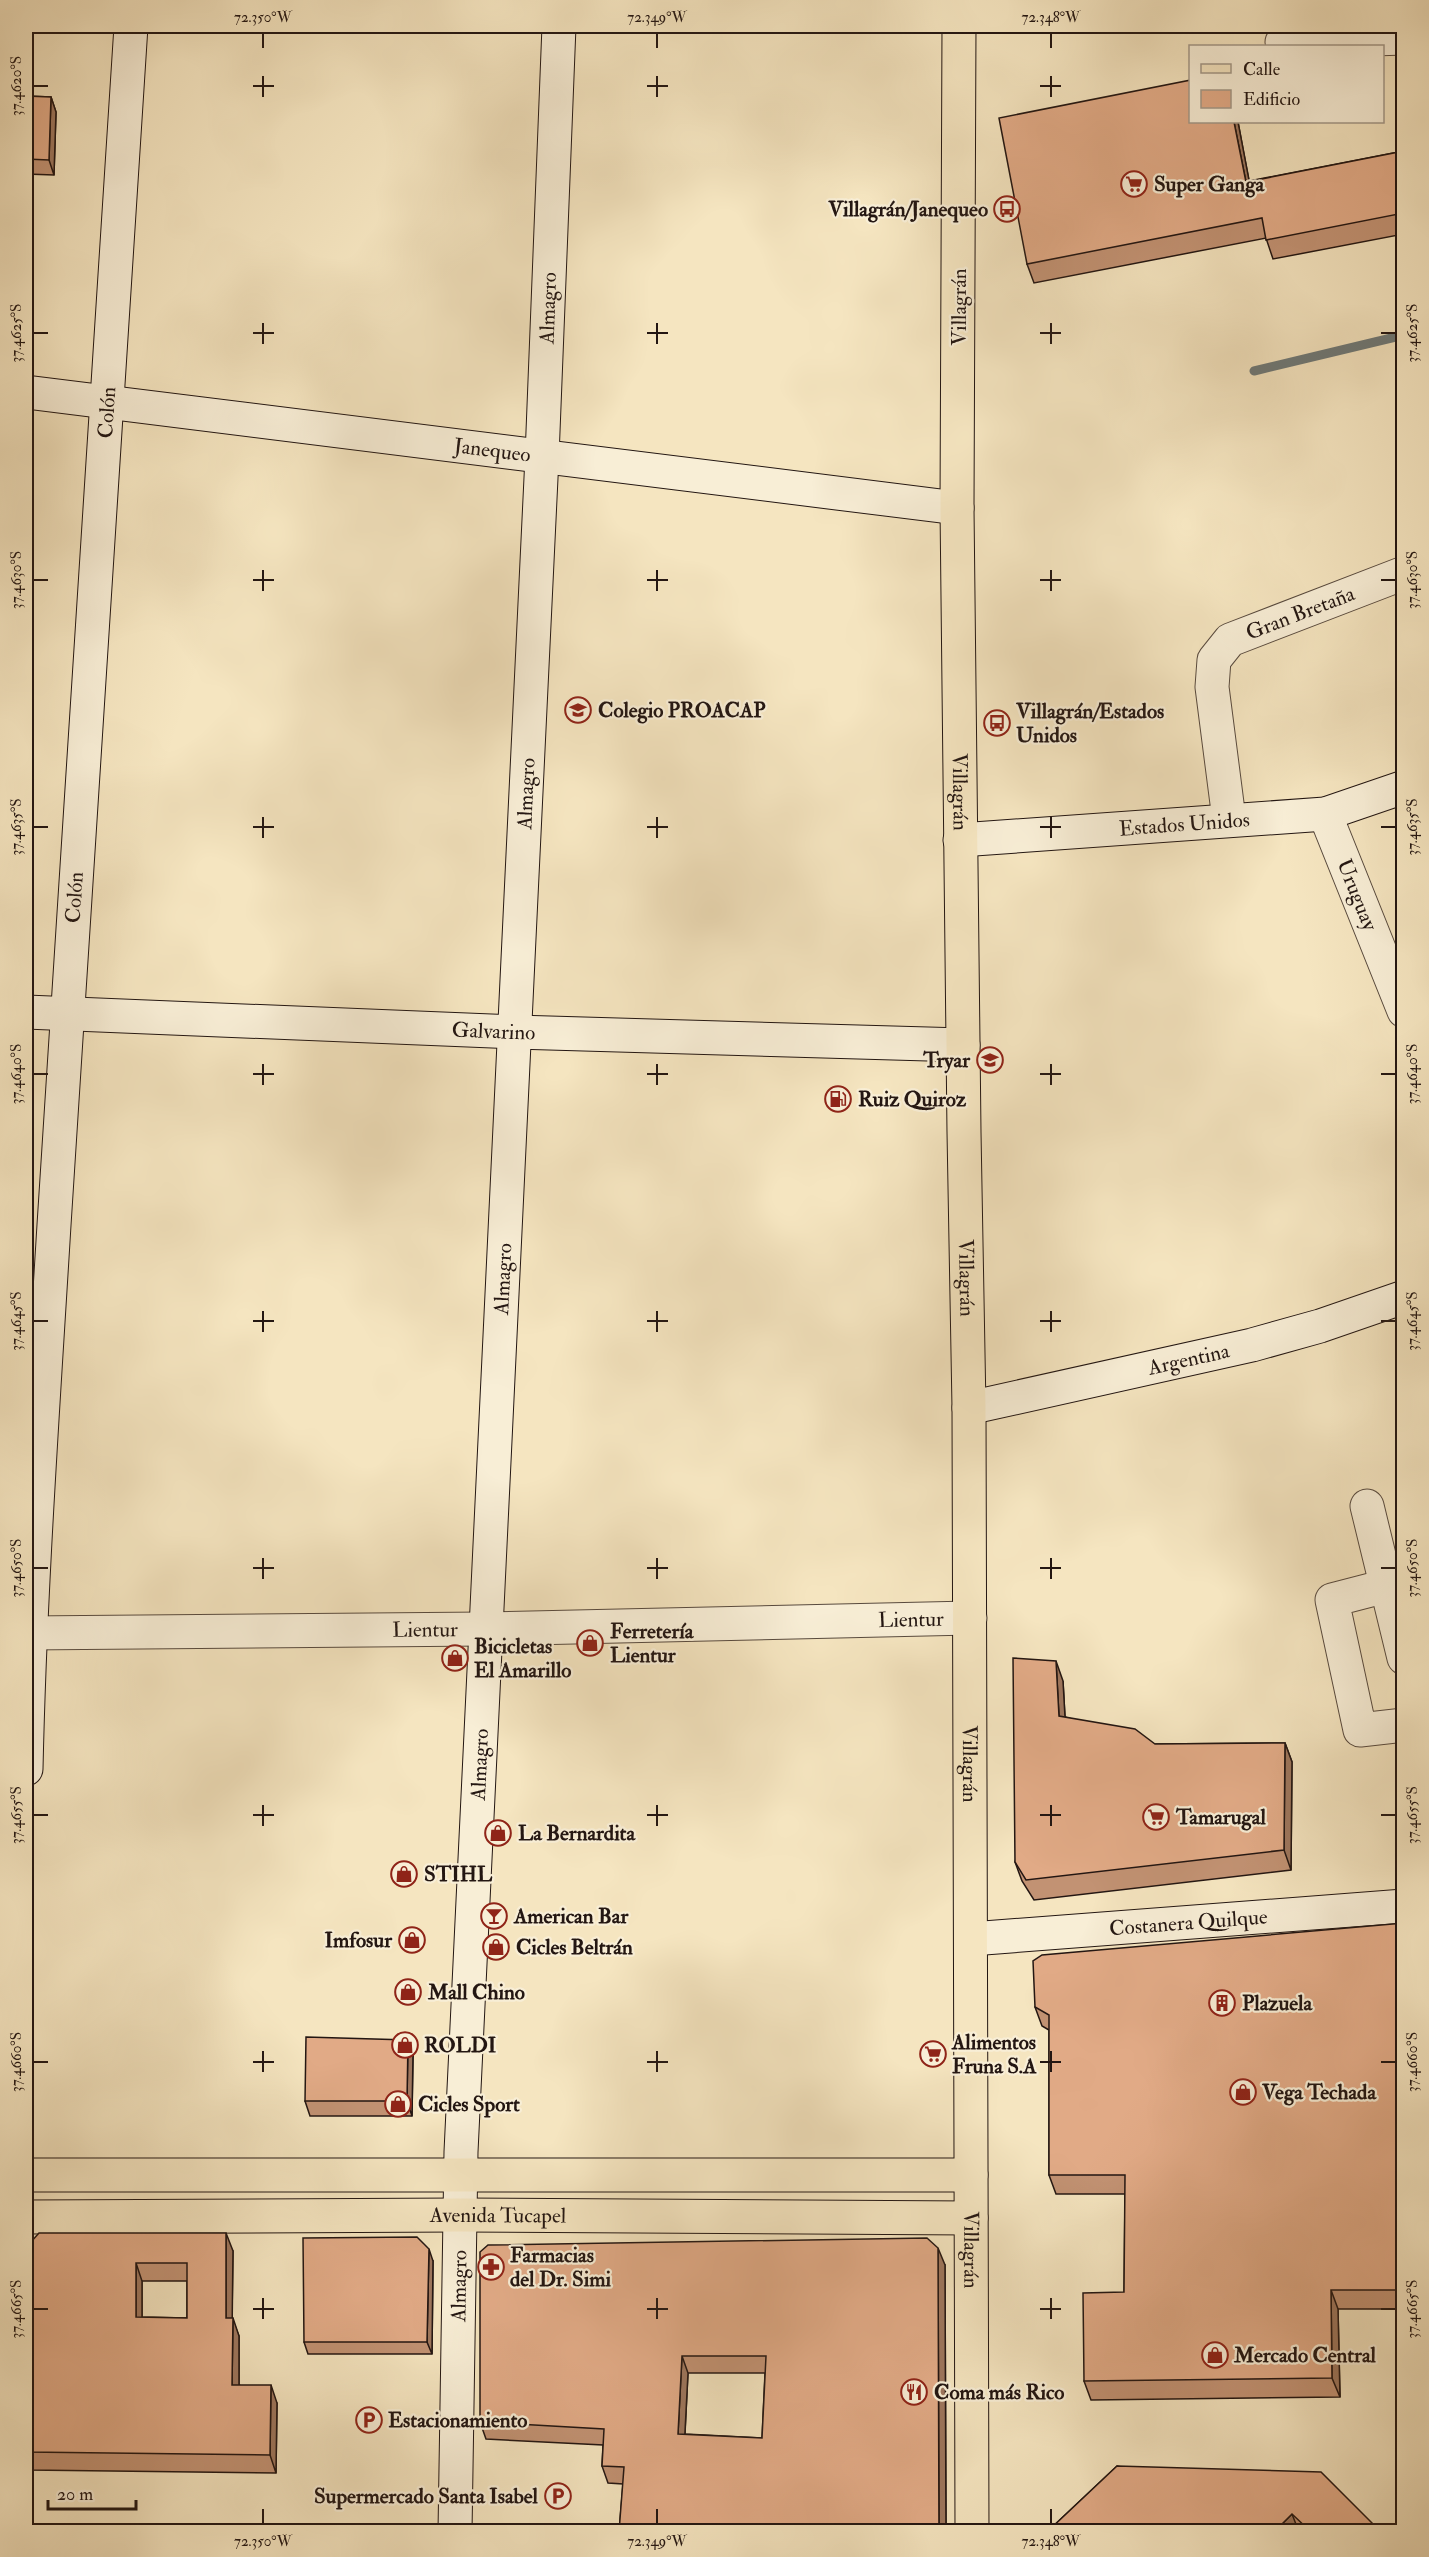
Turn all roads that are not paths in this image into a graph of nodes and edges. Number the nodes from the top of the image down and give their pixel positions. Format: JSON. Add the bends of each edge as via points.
{"nodes":[{"id":1,"x":131,"y":26,"type":"edge"},
{"id":2,"x":559,"y":26,"type":"edge"},
{"id":3,"x":959,"y":26,"type":"edge"},
{"id":4,"x":1371,"y":32,"type":"edge"},
{"id":5,"x":1404,"y":38,"type":"edge"},
{"id":6,"x":1282,"y":42,"type":"dead end"},
{"id":7,"x":26,"y":392,"type":"edge"},
{"id":8,"x":109,"y":402,"type":"junction"},
{"id":9,"x":542,"y":457,"type":"junction"},
{"id":10,"x":957,"y":508,"type":"junction"},
{"id":11,"x":1404,"y":573,"type":"edge"},
{"id":12,"x":1404,"y":788,"type":"edge"},
{"id":13,"x":1324,"y":814,"type":"junction"},
{"id":14,"x":1229,"y":819,"type":"junction"},
{"id":15,"x":960,"y":840,"type":"junction"},
{"id":16,"x":1404,"y":1011,"type":"edge"},
{"id":17,"x":26,"y":1012,"type":"edge"},
{"id":18,"x":66,"y":1014,"type":"junction"},
{"id":19,"x":515,"y":1032,"type":"junction"},
{"id":20,"x":963,"y":1046,"type":"junction"},
{"id":21,"x":1404,"y":1297,"type":"edge"},
{"id":22,"x":969,"y":1408,"type":"junction"},
{"id":23,"x":1367,"y":1506,"type":"dead end"},
{"id":24,"x":1386,"y":1586,"type":"junction"},
{"id":25,"x":970,"y":1618,"type":"junction"},
{"id":26,"x":484,"y":1629,"type":"junction"},
{"id":27,"x":27,"y":1633,"type":"edge"},
{"id":28,"x":1404,"y":1658,"type":"edge"},
{"id":29,"x":1404,"y":1725,"type":"edge"},
{"id":30,"x":26,"y":1769,"type":"edge"},
{"id":31,"x":1404,"y":1906,"type":"edge"},
{"id":32,"x":971,"y":1940,"type":"junction"},
{"id":33,"x":460,"y":2174,"type":"junction"},
{"id":34,"x":26,"y":2175,"type":"edge"},
{"id":35,"x":971,"y":2175,"type":"junction"},
{"id":36,"x":460,"y":2215,"type":"junction"},
{"id":37,"x":26,"y":2217,"type":"edge"},
{"id":38,"x":971,"y":2218,"type":"junction"},
{"id":39,"x":455,"y":2532,"type":"edge"},
{"id":40,"x":972,"y":2532,"type":"edge"}],
"edges":[{"from":1,"to":8,"type":"street","name":"Colón"},
{"from":2,"to":9,"type":"street","name":"Almagro"},
{"from":3,"to":10,"type":"main road","name":"Villagrán"},
{"from":4,"to":5,"type":"street"},
{"from":4,"to":6,"type":"street"},
{"from":7,"to":8,"type":"street","name":"Janequeo"},
{"from":8,"to":9,"type":"street","name":"Janequeo"},
{"from":8,"to":18,"type":"street","name":"Colón"},
{"from":9,"to":10,"type":"street","name":"Janequeo"},
{"from":9,"to":19,"type":"street","name":"Almagro"},
{"from":10,"to":15,"type":"main road","name":"Villagrán"},
{"from":11,"to":14,"type":"street","name":"Gran Bretaña","via":[[1230,640],[1214,660],[1212,687]]},
{"from":12,"to":13,"type":"street","name":"Estados Unidos"},
{"from":13,"to":14,"type":"street","name":"Estados Unidos"},
{"from":13,"to":16,"type":"street","name":"Uruguay"},
{"from":14,"to":15,"type":"street","name":"Estados Unidos"},
{"from":15,"to":20,"type":"main road","name":"Villagrán"},
{"from":17,"to":18,"type":"street","name":"Galvarino"},
{"from":18,"to":19,"type":"street","name":"Galvarino"},
{"from":18,"to":27,"type":"street","name":"Colón"},
{"from":19,"to":20,"type":"street","name":"Galvarino"},
{"from":19,"to":26,"type":"street","name":"Almagro"},
{"from":20,"to":22,"type":"main road","name":"Villagrán"},
{"from":21,"to":22,"type":"street","name":"Argentina","via":[[1252,1345]]},
{"from":22,"to":25,"type":"main road","name":"Villagrán"},
{"from":23,"to":24,"type":"street"},
{"from":24,"to":28,"type":"street"},
{"from":24,"to":29,"type":"street","via":[[1332,1600],[1360,1730]]},
{"from":25,"to":26,"type":"street","name":"Lientur"},
{"from":25,"to":32,"type":"main road","name":"Villagrán"},
{"from":26,"to":27,"type":"street","name":"Lientur"},
{"from":26,"to":33,"type":"street","name":"Almagro"},
{"from":27,"to":30,"type":"street","name":"Colón"},
{"from":31,"to":32,"type":"street","name":"Costanera Quilque"},
{"from":32,"to":35,"type":"main road","name":"Villagrán"},
{"from":33,"to":34,"type":"main road","name":"Avenida Tucapel"},
{"from":33,"to":35,"type":"main road","name":"Avenida Tucapel"},
{"from":33,"to":36,"type":"street","name":"Almagro"},
{"from":35,"to":38,"type":"main road","name":"Villagrán"},
{"from":36,"to":37,"type":"main road","name":"Avenida Tucapel"},
{"from":36,"to":38,"type":"main road","name":"Avenida Tucapel"},
{"from":36,"to":39,"type":"street","name":"Almagro"},
{"from":38,"to":40,"type":"main road","name":"Villagrán"}]}
